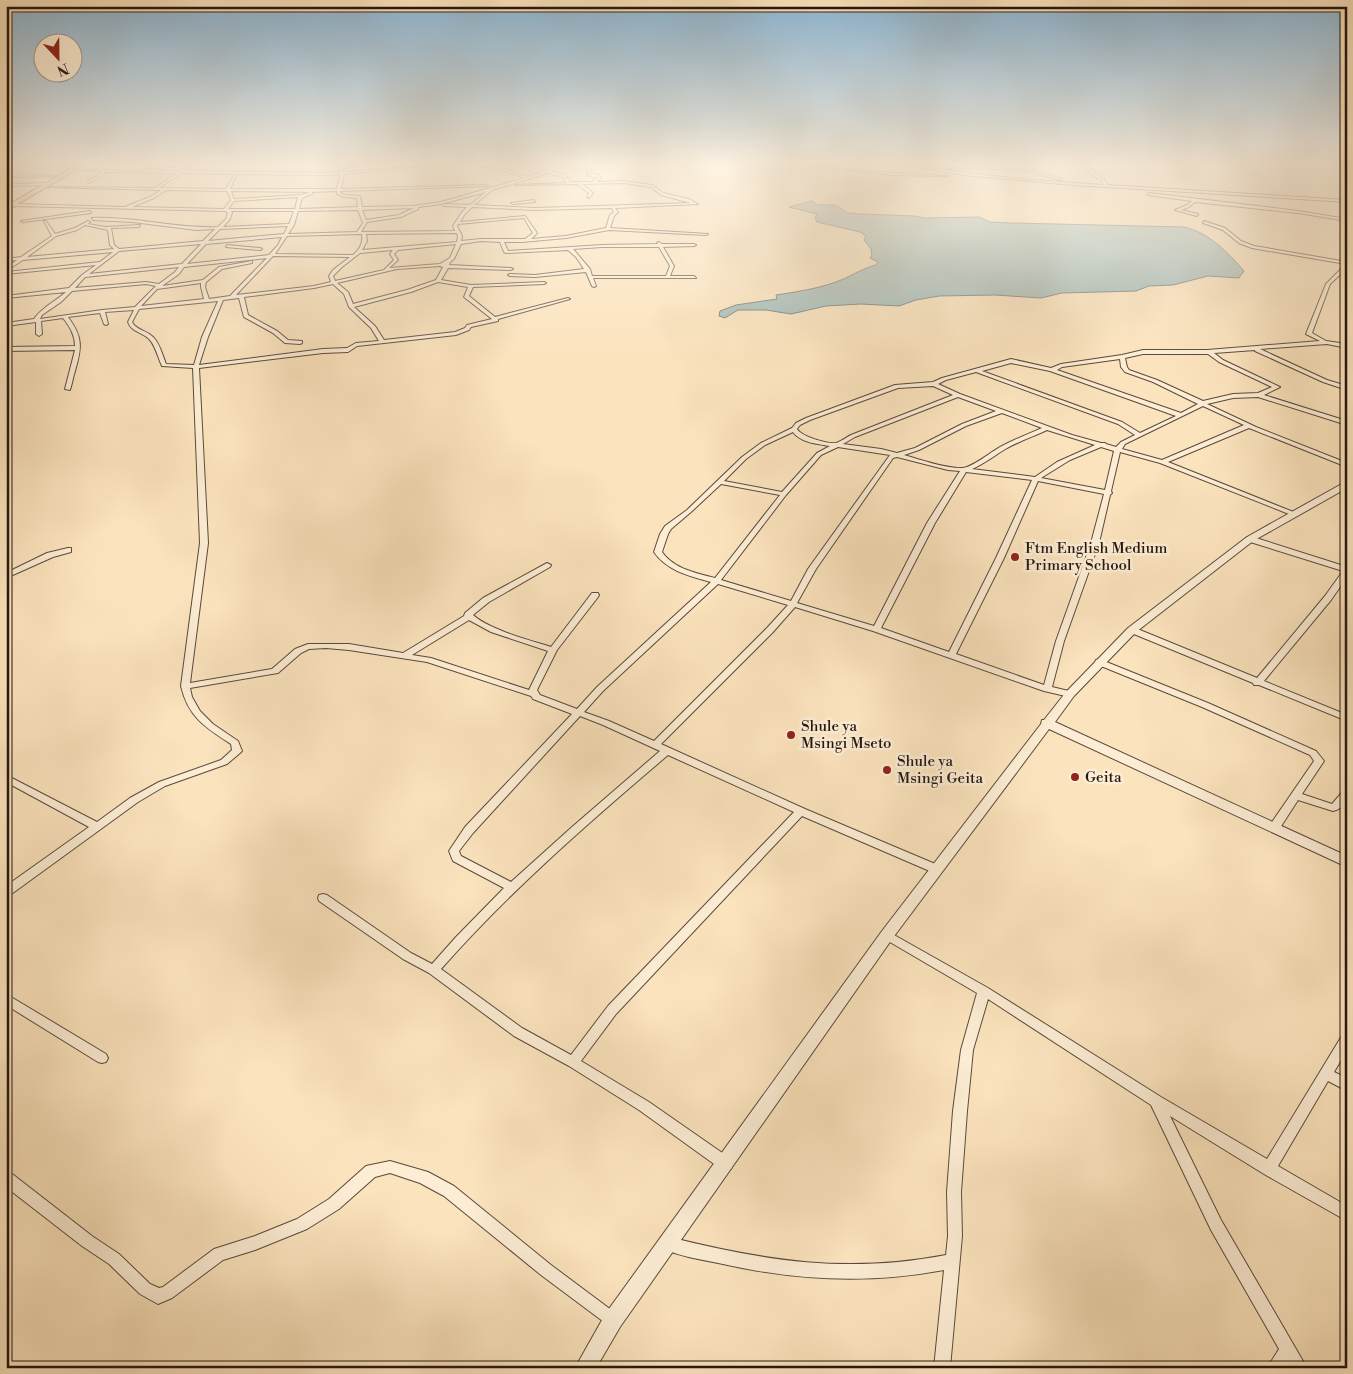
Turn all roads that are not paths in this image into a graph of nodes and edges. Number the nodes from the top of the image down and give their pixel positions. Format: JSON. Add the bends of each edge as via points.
{"nodes":[{"id":1,"x":50,"y":229,"type":"edge"},
{"id":2,"x":71,"y":229,"type":"edge"},
{"id":3,"x":110,"y":229,"type":"edge"},
{"id":4,"x":219,"y":229,"type":"edge"},
{"id":5,"x":289,"y":229,"type":"edge"},
{"id":6,"x":363,"y":229,"type":"edge"},
{"id":7,"x":456,"y":229,"type":"edge"},
{"id":8,"x":532,"y":229,"type":"edge"},
{"id":9,"x":1224,"y":229,"type":"edge"},
{"id":10,"x":607,"y":230,"type":"joint"},
{"id":11,"x":362,"y":232,"type":"junction"},
{"id":12,"x":457,"y":232,"type":"junction"},
{"id":13,"x":409,"y":233,"type":"junction"},
{"id":14,"x":661,"y":233,"type":"junction"},
{"id":15,"x":706,"y":234,"type":"dead end"},
{"id":16,"x":54,"y":236,"type":"junction"},
{"id":17,"x":283,"y":236,"type":"junction"},
{"id":18,"x":484,"y":240,"type":"junction"},
{"id":19,"x":502,"y":241,"type":"junction"},
{"id":20,"x":526,"y":241,"type":"junction"},
{"id":21,"x":413,"y":242,"type":"junction"},
{"id":22,"x":459,"y":243,"type":"junction"},
{"id":23,"x":203,"y":245,"type":"junction"},
{"id":24,"x":694,"y":245,"type":"dead end"},
{"id":25,"x":660,"y":246,"type":"junction"},
{"id":26,"x":397,"y":248,"type":"junction"},
{"id":27,"x":569,"y":248,"type":"junction"},
{"id":28,"x":260,"y":249,"type":"dead end"},
{"id":29,"x":118,"y":250,"type":"junction"},
{"id":30,"x":359,"y":252,"type":"junction"},
{"id":31,"x":354,"y":256,"type":"junction"},
{"id":32,"x":510,"y":256,"type":"junction"},
{"id":33,"x":270,"y":257,"type":"junction"},
{"id":34,"x":21,"y":259,"type":"junction"},
{"id":35,"x":6,"y":260,"type":"edge"},
{"id":36,"x":102,"y":263,"type":"junction"},
{"id":37,"x":184,"y":264,"type":"junction"},
{"id":38,"x":1347,"y":264,"type":"edge"},
{"id":39,"x":447,"y":265,"type":"junction"},
{"id":40,"x":511,"y":269,"type":"junction"},
{"id":41,"x":385,"y":270,"type":"junction"},
{"id":42,"x":588,"y":270,"type":"junction"},
{"id":43,"x":6,"y":271,"type":"edge"},
{"id":44,"x":510,"y":275,"type":"junction"},
{"id":45,"x":541,"y":275,"type":"junction"},
{"id":46,"x":84,"y":276,"type":"junction"},
{"id":47,"x":668,"y":276,"type":"junction"},
{"id":48,"x":590,"y":277,"type":"junction"},
{"id":49,"x":694,"y":277,"type":"dead end"},
{"id":50,"x":203,"y":281,"type":"junction"},
{"id":51,"x":438,"y":281,"type":"junction"},
{"id":52,"x":160,"y":284,"type":"junction"},
{"id":53,"x":335,"y":284,"type":"junction"},
{"id":54,"x":494,"y":284,"type":"junction"},
{"id":55,"x":471,"y":286,"type":"junction"},
{"id":56,"x":594,"y":286,"type":"dead end"},
{"id":57,"x":154,"y":289,"type":"junction"},
{"id":58,"x":69,"y":290,"type":"junction"},
{"id":59,"x":241,"y":296,"type":"junction"},
{"id":60,"x":6,"y":297,"type":"edge"},
{"id":61,"x":232,"y":297,"type":"junction"},
{"id":62,"x":222,"y":299,"type":"junction"},
{"id":63,"x":568,"y":300,"type":"dead end"},
{"id":64,"x":207,"y":301,"type":"junction"},
{"id":65,"x":351,"y":306,"type":"junction"},
{"id":66,"x":137,"y":308,"type":"junction"},
{"id":67,"x":102,"y":311,"type":"junction"},
{"id":68,"x":65,"y":317,"type":"junction"},
{"id":69,"x":495,"y":318,"type":"junction"},
{"id":70,"x":37,"y":321,"type":"junction"},
{"id":71,"x":8,"y":324,"type":"edge"},
{"id":72,"x":106,"y":324,"type":"dead end"},
{"id":73,"x":6,"y":331,"type":"edge"},
{"id":74,"x":39,"y":334,"type":"dead end"},
{"id":75,"x":1347,"y":340,"type":"edge"},
{"id":76,"x":300,"y":342,"type":"dead end"},
{"id":77,"x":384,"y":342,"type":"junction"},
{"id":78,"x":1327,"y":342,"type":"junction"},
{"id":79,"x":1347,"y":346,"type":"edge"},
{"id":80,"x":77,"y":348,"type":"junction"},
{"id":81,"x":1253,"y":348,"type":"junction"},
{"id":82,"x":6,"y":349,"type":"edge"},
{"id":83,"x":1209,"y":352,"type":"junction"},
{"id":84,"x":1122,"y":358,"type":"junction"},
{"id":85,"x":196,"y":370,"type":"junction"},
{"id":86,"x":975,"y":370,"type":"junction"},
{"id":87,"x":1052,"y":370,"type":"junction"},
{"id":88,"x":934,"y":384,"type":"junction"},
{"id":89,"x":1347,"y":388,"type":"edge"},
{"id":90,"x":68,"y":390,"type":"dead end"},
{"id":91,"x":958,"y":395,"type":"junction"},
{"id":92,"x":1258,"y":395,"type":"junction"},
{"id":93,"x":1202,"y":404,"type":"junction"},
{"id":94,"x":1002,"y":412,"type":"junction"},
{"id":95,"x":1180,"y":415,"type":"junction"},
{"id":96,"x":1347,"y":423,"type":"edge"},
{"id":97,"x":1250,"y":425,"type":"junction"},
{"id":98,"x":1046,"y":428,"type":"junction"},
{"id":99,"x":794,"y":429,"type":"junction"},
{"id":100,"x":1138,"y":434,"type":"junction"},
{"id":101,"x":1103,"y":444,"type":"junction"},
{"id":102,"x":835,"y":445,"type":"junction"},
{"id":103,"x":1118,"y":449,"type":"junction"},
{"id":104,"x":896,"y":454,"type":"junction"},
{"id":105,"x":1162,"y":462,"type":"junction"},
{"id":106,"x":1347,"y":465,"type":"edge"},
{"id":107,"x":964,"y":470,"type":"junction"},
{"id":108,"x":1036,"y":479,"type":"junction"},
{"id":109,"x":719,"y":482,"type":"junction"},
{"id":110,"x":1347,"y":484,"type":"edge"},
{"id":111,"x":1108,"y":493,"type":"junction"},
{"id":112,"x":784,"y":494,"type":"junction"},
{"id":113,"x":1294,"y":514,"type":"junction"},
{"id":114,"x":1250,"y":539,"type":"junction"},
{"id":115,"x":68,"y":550,"type":"dead end"},
{"id":116,"x":547,"y":565,"type":"dead end"},
{"id":117,"x":1347,"y":571,"type":"edge"},
{"id":118,"x":6,"y":576,"type":"edge"},
{"id":119,"x":717,"y":581,"type":"junction"},
{"id":120,"x":595,"y":595,"type":"dead end"},
{"id":121,"x":793,"y":604,"type":"junction"},
{"id":122,"x":468,"y":616,"type":"junction"},
{"id":123,"x":876,"y":629,"type":"junction"},
{"id":124,"x":1132,"y":630,"type":"junction"},
{"id":125,"x":553,"y":650,"type":"junction"},
{"id":126,"x":406,"y":655,"type":"junction"},
{"id":127,"x":951,"y":655,"type":"junction"},
{"id":128,"x":1099,"y":662,"type":"junction"},
{"id":129,"x":1257,"y":683,"type":"junction"},
{"id":130,"x":185,"y":686,"type":"junction"},
{"id":131,"x":1047,"y":689,"type":"junction"},
{"id":132,"x":533,"y":694,"type":"junction"},
{"id":133,"x":1070,"y":694,"type":"junction"},
{"id":134,"x":578,"y":713,"type":"junction"},
{"id":135,"x":1347,"y":718,"type":"edge"},
{"id":136,"x":1046,"y":723,"type":"junction"},
{"id":137,"x":655,"y":745,"type":"junction"},
{"id":138,"x":666,"y":751,"type":"junction"},
{"id":139,"x":6,"y":778,"type":"edge"},
{"id":140,"x":1347,"y":792,"type":"edge"},
{"id":141,"x":1296,"y":795,"type":"junction"},
{"id":142,"x":801,"y":811,"type":"junction"},
{"id":143,"x":98,"y":827,"type":"junction"},
{"id":144,"x":1274,"y":828,"type":"junction"},
{"id":145,"x":1347,"y":862,"type":"edge"},
{"id":146,"x":936,"y":869,"type":"junction"},
{"id":147,"x":513,"y":888,"type":"junction"},
{"id":148,"x":6,"y":892,"type":"edge"},
{"id":149,"x":323,"y":898,"type":"dead end"},
{"id":150,"x":887,"y":935,"type":"junction"},
{"id":151,"x":433,"y":970,"type":"junction"},
{"id":152,"x":984,"y":991,"type":"junction"},
{"id":153,"x":6,"y":999,"type":"edge"},
{"id":154,"x":1347,"y":1038,"type":"edge"},
{"id":155,"x":102,"y":1058,"type":"dead end"},
{"id":156,"x":573,"y":1062,"type":"junction"},
{"id":157,"x":1326,"y":1074,"type":"junction"},
{"id":158,"x":1347,"y":1085,"type":"edge"},
{"id":159,"x":1156,"y":1101,"type":"junction"},
{"id":160,"x":726,"y":1164,"type":"junction"},
{"id":161,"x":1269,"y":1169,"type":"junction"},
{"id":162,"x":6,"y":1178,"type":"edge"},
{"id":163,"x":1347,"y":1214,"type":"edge"},
{"id":164,"x":669,"y":1244,"type":"junction"},
{"id":165,"x":951,"y":1261,"type":"junction"},
{"id":166,"x":613,"y":1320,"type":"junction"},
{"id":167,"x":1288,"y":1350,"type":"junction"},
{"id":168,"x":585,"y":1368,"type":"edge"},
{"id":169,"x":942,"y":1368,"type":"edge"},
{"id":170,"x":1275,"y":1368,"type":"edge"},
{"id":171,"x":1299,"y":1368,"type":"edge"}],
"edges":[{"from":1,"to":16,"type":"street"},
{"from":2,"to":16,"type":"street"},
{"from":3,"to":29,"type":"street","via":[[112,245]]},
{"from":4,"to":23,"type":"street"},
{"from":5,"to":17,"type":"street"},
{"from":6,"to":11,"type":"street"},
{"from":7,"to":12,"type":"street"},
{"from":8,"to":20,"type":"street","via":[[536,233]]},
{"from":9,"to":38,"type":"street","via":[[1240,242],[1254,247]]},
{"from":10,"to":14,"type":"street"},
{"from":10,"to":20,"type":"street"},
{"from":11,"to":13,"type":"street"},
{"from":11,"to":17,"type":"street"},
{"from":11,"to":30,"type":"street","via":[[365,242]]},
{"from":12,"to":13,"type":"street"},
{"from":12,"to":18,"type":"street"},
{"from":12,"to":22,"type":"street"},
{"from":13,"to":21,"type":"street"},
{"from":14,"to":15,"type":"street"},
{"from":14,"to":25,"type":"street"},
{"from":16,"to":34,"type":"street"},
{"from":17,"to":23,"type":"street"},
{"from":17,"to":33,"type":"street"},
{"from":18,"to":19,"type":"street"},
{"from":18,"to":22,"type":"street"},
{"from":19,"to":20,"type":"street"},
{"from":19,"to":32,"type":"street"},
{"from":21,"to":22,"type":"street"},
{"from":21,"to":26,"type":"street"},
{"from":22,"to":39,"type":"street"},
{"from":23,"to":28,"type":"street"},
{"from":23,"to":29,"type":"street"},
{"from":23,"to":37,"type":"street"},
{"from":24,"to":25,"type":"street"},
{"from":25,"to":27,"type":"street"},
{"from":25,"to":47,"type":"street","via":[[672,266]]},
{"from":26,"to":30,"type":"street"},
{"from":26,"to":41,"type":"street","via":[[392,254],[396,260]]},
{"from":27,"to":32,"type":"street"},
{"from":27,"to":42,"type":"street"},
{"from":29,"to":34,"type":"street"},
{"from":29,"to":36,"type":"street"},
{"from":30,"to":31,"type":"street"},
{"from":31,"to":33,"type":"street"},
{"from":31,"to":53,"type":"street","via":[[332,274]]},
{"from":32,"to":40,"type":"street"},
{"from":33,"to":37,"type":"street"},
{"from":33,"to":50,"type":"street","via":[[221,268]]},
{"from":33,"to":61,"type":"street"},
{"from":34,"to":35,"type":"street"},
{"from":34,"to":43,"type":"street"},
{"from":36,"to":43,"type":"street"},
{"from":36,"to":46,"type":"street"},
{"from":37,"to":46,"type":"street"},
{"from":37,"to":52,"type":"street"},
{"from":38,"to":78,"type":"street","via":[[1328,284],[1309,334]]},
{"from":39,"to":40,"type":"street"},
{"from":39,"to":41,"type":"street"},
{"from":39,"to":51,"type":"street"},
{"from":40,"to":44,"type":"street"},
{"from":41,"to":53,"type":"street"},
{"from":42,"to":45,"type":"street"},
{"from":42,"to":48,"type":"street"},
{"from":44,"to":45,"type":"street"},
{"from":44,"to":54,"type":"street"},
{"from":45,"to":54,"type":"street","via":[[546,285]]},
{"from":46,"to":58,"type":"street"},
{"from":47,"to":48,"type":"street"},
{"from":47,"to":49,"type":"street"},
{"from":48,"to":56,"type":"street"},
{"from":50,"to":57,"type":"street"},
{"from":50,"to":64,"type":"street"},
{"from":51,"to":55,"type":"street"},
{"from":51,"to":65,"type":"street"},
{"from":52,"to":57,"type":"street"},
{"from":52,"to":58,"type":"street"},
{"from":53,"to":59,"type":"street"},
{"from":53,"to":65,"type":"street","via":[[346,294]]},
{"from":54,"to":55,"type":"street"},
{"from":55,"to":69,"type":"street","via":[[466,296]]},
{"from":57,"to":66,"type":"street"},
{"from":58,"to":60,"type":"street"},
{"from":58,"to":70,"type":"street"},
{"from":59,"to":61,"type":"street"},
{"from":59,"to":76,"type":"street","via":[[246,316],[287,342]]},
{"from":61,"to":62,"type":"street"},
{"from":62,"to":64,"type":"street"},
{"from":62,"to":85,"type":"street","via":[[205,337]]},
{"from":63,"to":69,"type":"street"},
{"from":64,"to":66,"type":"street"},
{"from":65,"to":77,"type":"street","via":[[373,326]]},
{"from":66,"to":67,"type":"street"},
{"from":66,"to":85,"type":"street","via":[[129,324],[150,337],[164,365]]},
{"from":67,"to":68,"type":"street"},
{"from":67,"to":72,"type":"street"},
{"from":68,"to":70,"type":"street"},
{"from":68,"to":80,"type":"street","via":[[76,332]]},
{"from":69,"to":77,"type":"street","via":[[456,333]]},
{"from":70,"to":71,"type":"street"},
{"from":70,"to":74,"type":"street"},
{"from":71,"to":73,"type":"street"},
{"from":75,"to":78,"type":"street"},
{"from":77,"to":85,"type":"street","via":[[354,346],[344,351],[324,351]]},
{"from":78,"to":79,"type":"street"},
{"from":78,"to":81,"type":"street"},
{"from":80,"to":82,"type":"street"},
{"from":80,"to":90,"type":"street","via":[[77,360]]},
{"from":81,"to":83,"type":"street"},
{"from":81,"to":89,"type":"street"},
{"from":83,"to":84,"type":"street","via":[[1143,352]]},
{"from":83,"to":92,"type":"street","via":[[1221,361],[1277,387]]},
{"from":84,"to":87,"type":"street","via":[[1065,365]]},
{"from":84,"to":93,"type":"street","via":[[1127,371]]},
{"from":85,"to":130,"type":"street","via":[[204,543]]},
{"from":86,"to":87,"type":"street","via":[[1008,360]]},
{"from":86,"to":88,"type":"street"},
{"from":86,"to":100,"type":"street","via":[[1120,423]]},
{"from":87,"to":95,"type":"street"},
{"from":88,"to":91,"type":"street"},
{"from":88,"to":99,"type":"street","via":[[897,386],[808,419]]},
{"from":91,"to":94,"type":"street"},
{"from":91,"to":102,"type":"street"},
{"from":92,"to":93,"type":"street","via":[[1222,397]]},
{"from":92,"to":96,"type":"street"},
{"from":93,"to":95,"type":"street"},
{"from":93,"to":97,"type":"street"},
{"from":94,"to":98,"type":"street"},
{"from":94,"to":104,"type":"street","via":[[964,425],[917,449]]},
{"from":95,"to":100,"type":"street"},
{"from":97,"to":105,"type":"street"},
{"from":97,"to":106,"type":"street"},
{"from":98,"to":101,"type":"street"},
{"from":98,"to":107,"type":"street"},
{"from":99,"to":102,"type":"street","via":[[802,438]]},
{"from":99,"to":109,"type":"street","via":[[750,453]]},
{"from":100,"to":103,"type":"street"},
{"from":101,"to":103,"type":"street"},
{"from":101,"to":108,"type":"street","via":[[1074,456]]},
{"from":102,"to":104,"type":"street"},
{"from":102,"to":112,"type":"street","via":[[819,454]]},
{"from":103,"to":105,"type":"street"},
{"from":103,"to":111,"type":"street"},
{"from":104,"to":107,"type":"street"},
{"from":104,"to":121,"type":"street","via":[[888,460],[850,514]]},
{"from":105,"to":113,"type":"street"},
{"from":107,"to":108,"type":"street"},
{"from":107,"to":123,"type":"street","via":[[931,523]]},
{"from":108,"to":111,"type":"street"},
{"from":108,"to":127,"type":"street"},
{"from":109,"to":112,"type":"street"},
{"from":109,"to":119,"type":"street","via":[[668,528],[658,552],[669,564]]},
{"from":110,"to":113,"type":"street"},
{"from":111,"to":131,"type":"street"},
{"from":112,"to":119,"type":"street"},
{"from":113,"to":114,"type":"street"},
{"from":114,"to":117,"type":"street"},
{"from":114,"to":124,"type":"street"},
{"from":115,"to":118,"type":"street"},
{"from":116,"to":122,"type":"street","via":[[486,600]]},
{"from":117,"to":129,"type":"street"},
{"from":119,"to":121,"type":"street"},
{"from":119,"to":134,"type":"street"},
{"from":120,"to":125,"type":"street"},
{"from":121,"to":123,"type":"street"},
{"from":121,"to":137,"type":"street"},
{"from":122,"to":125,"type":"street","via":[[511,636]]},
{"from":122,"to":126,"type":"street"},
{"from":123,"to":127,"type":"street"},
{"from":124,"to":128,"type":"street"},
{"from":124,"to":129,"type":"street"},
{"from":125,"to":132,"type":"street"},
{"from":126,"to":130,"type":"street","via":[[349,647],[308,648],[294,653],[275,671]]},
{"from":126,"to":132,"type":"street"},
{"from":127,"to":131,"type":"street"},
{"from":128,"to":133,"type":"street"},
{"from":128,"to":141,"type":"street","via":[[1310,751],[1319,762]]},
{"from":129,"to":135,"type":"street"},
{"from":130,"to":143,"type":"street","via":[[187,700],[197,715],[235,743],[237,751],[224,762],[162,784]]},
{"from":131,"to":133,"type":"street"},
{"from":132,"to":134,"type":"street"},
{"from":133,"to":136,"type":"street"},
{"from":134,"to":137,"type":"street"},
{"from":134,"to":147,"type":"street","via":[[469,830],[454,851],[458,858]]},
{"from":136,"to":144,"type":"street"},
{"from":136,"to":146,"type":"street"},
{"from":137,"to":138,"type":"street"},
{"from":138,"to":142,"type":"street"},
{"from":138,"to":147,"type":"street","via":[[565,838]]},
{"from":139,"to":143,"type":"street"},
{"from":140,"to":141,"type":"street","via":[[1333,808]]},
{"from":141,"to":144,"type":"street"},
{"from":142,"to":146,"type":"street"},
{"from":142,"to":156,"type":"street","via":[[612,1010]]},
{"from":143,"to":148,"type":"street"},
{"from":144,"to":145,"type":"street"},
{"from":146,"to":150,"type":"street"},
{"from":147,"to":151,"type":"street"},
{"from":149,"to":151,"type":"street","via":[[407,956]]},
{"from":150,"to":152,"type":"street"},
{"from":150,"to":160,"type":"street"},
{"from":151,"to":156,"type":"street","via":[[518,1032]]},
{"from":152,"to":159,"type":"street"},
{"from":152,"to":165,"type":"street","via":[[967,1050]]},
{"from":153,"to":155,"type":"street"},
{"from":154,"to":157,"type":"street"},
{"from":156,"to":160,"type":"street","via":[[644,1106]]},
{"from":157,"to":158,"type":"street"},
{"from":157,"to":161,"type":"street"},
{"from":159,"to":161,"type":"street"},
{"from":159,"to":167,"type":"street","via":[[1216,1225]]},
{"from":160,"to":164,"type":"street"},
{"from":161,"to":163,"type":"street"},
{"from":162,"to":166,"type":"street","via":[[158,1296],[167,1293],[219,1254],[302,1224],[334,1204],[371,1171],[390,1167],[422,1177],[449,1191]]},
{"from":164,"to":165,"type":"street","via":[[777,1268],[835,1273],[905,1270]]},
{"from":164,"to":166,"type":"street"},
{"from":165,"to":169,"type":"street"},
{"from":166,"to":168,"type":"street"},
{"from":167,"to":170,"type":"street"},
{"from":167,"to":171,"type":"street"}]}
